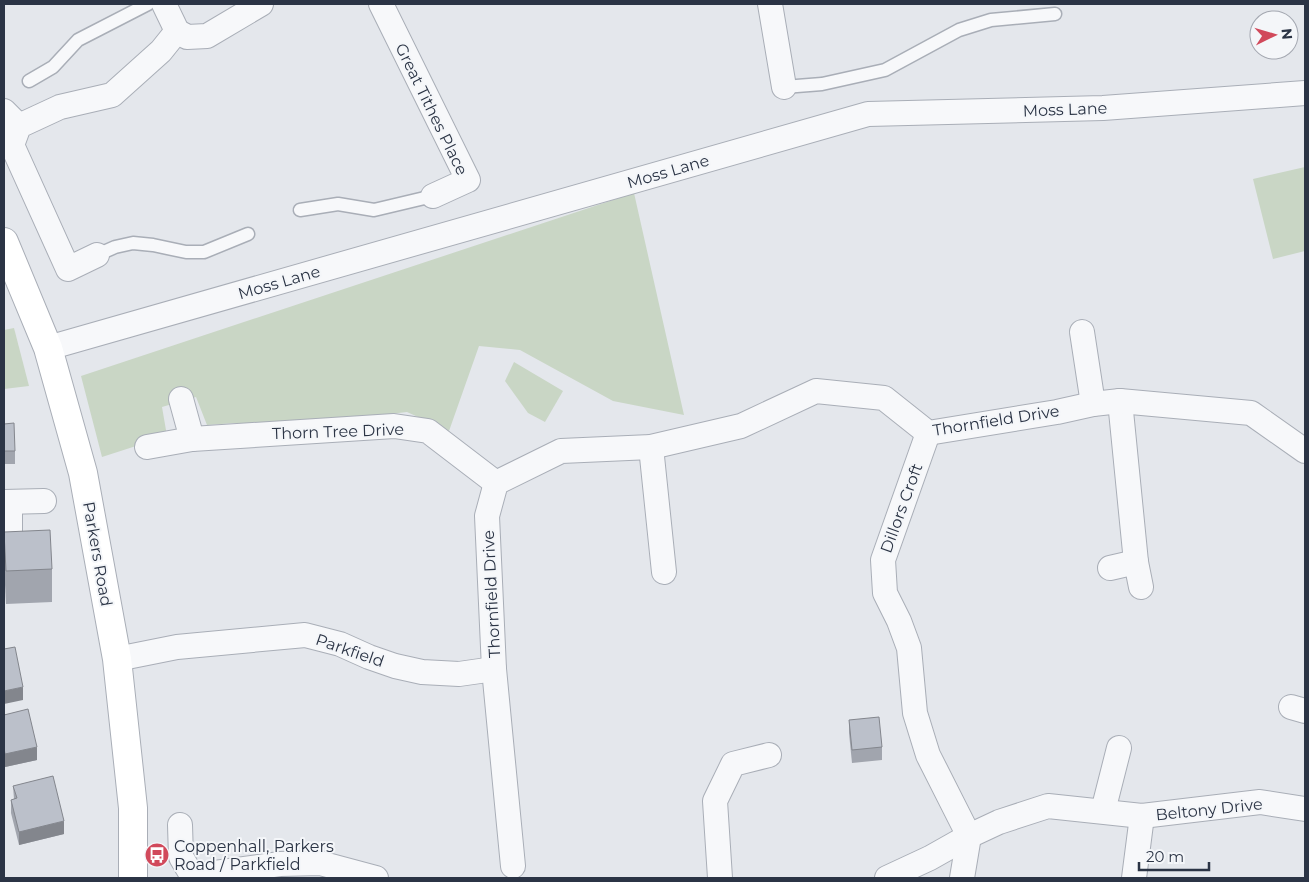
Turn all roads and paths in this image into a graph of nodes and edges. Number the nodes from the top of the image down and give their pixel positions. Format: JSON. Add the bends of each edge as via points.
{"nodes":[{"id":1,"x":148,"y":4,"type":"edge"},
{"id":2,"x":164,"y":4,"type":"edge"},
{"id":3,"x":261,"y":4,"type":"edge"},
{"id":4,"x":381,"y":4,"type":"edge"},
{"id":5,"x":770,"y":4,"type":"edge"},
{"id":6,"x":1055,"y":14,"type":"dead end"},
{"id":7,"x":182,"y":34,"type":"junction"},
{"id":8,"x":30,"y":81,"type":"dead end"},
{"id":9,"x":784,"y":87,"type":"joint"},
{"id":10,"x":1305,"y":93,"type":"edge"},
{"id":11,"x":11,"y":118,"type":"edge"},
{"id":12,"x":433,"y":196,"type":"joint"},
{"id":13,"x":300,"y":210,"type":"dead end"},
{"id":14,"x":248,"y":234,"type":"dead end"},
{"id":15,"x":4,"y":242,"type":"edge"},
{"id":16,"x":98,"y":255,"type":"joint"},
{"id":17,"x":1082,"y":332,"type":"dead end"},
{"id":18,"x":48,"y":348,"type":"junction"},
{"id":19,"x":181,"y":400,"type":"dead end"},
{"id":20,"x":1120,"y":401,"type":"junction"},
{"id":21,"x":1093,"y":404,"type":"junction"},
{"id":22,"x":928,"y":433,"type":"junction"},
{"id":23,"x":192,"y":440,"type":"junction"},
{"id":24,"x":147,"y":446,"type":"dead end"},
{"id":25,"x":651,"y":447,"type":"junction"},
{"id":26,"x":1305,"y":451,"type":"edge"},
{"id":27,"x":496,"y":483,"type":"junction"},
{"id":28,"x":44,"y":501,"type":"dead end"},
{"id":29,"x":7,"y":502,"type":"edge"},
{"id":30,"x":10,"y":540,"type":"edge"},
{"id":31,"x":1136,"y":562,"type":"junction"},
{"id":32,"x":1110,"y":568,"type":"dead end"},
{"id":33,"x":664,"y":572,"type":"dead end"},
{"id":34,"x":1140,"y":587,"type":"dead end"},
{"id":35,"x":118,"y":659,"type":"junction"},
{"id":36,"x":494,"y":669,"type":"junction"},
{"id":37,"x":1119,"y":748,"type":"dead end"},
{"id":38,"x":769,"y":755,"type":"dead end"},
{"id":39,"x":1305,"y":808,"type":"edge"},
{"id":40,"x":1103,"y":811,"type":"junction"},
{"id":41,"x":1142,"y":816,"type":"junction"},
{"id":42,"x":180,"y":825,"type":"dead end"},
{"id":43,"x":969,"y":836,"type":"junction"},
{"id":44,"x":513,"y":874,"type":"edge"},
{"id":45,"x":133,"y":878,"type":"edge"},
{"id":46,"x":376,"y":878,"type":"edge"},
{"id":47,"x":720,"y":878,"type":"edge"},
{"id":48,"x":887,"y":878,"type":"edge"},
{"id":49,"x":962,"y":878,"type":"edge"},
{"id":50,"x":1134,"y":878,"type":"edge"}],
"edges":[{"from":1,"to":8,"type":"lane","via":[[78,40],[54,68]]},
{"from":2,"to":7,"type":"street"},
{"from":3,"to":7,"type":"street","via":[[208,36]]},
{"from":4,"to":12,"type":"street","name":"Great Tithes Place","via":[[468,180]]},
{"from":5,"to":9,"type":"street"},
{"from":6,"to":9,"type":"lane","via":[[991,20],[959,30],[884,70],[822,84]]},
{"from":7,"to":11,"type":"street","via":[[112,95]]},
{"from":10,"to":18,"type":"street","name":"Moss Lane","via":[[1103,108],[868,114]]},
{"from":11,"to":16,"type":"street","via":[[12,145],[68,269]]},
{"from":12,"to":13,"type":"lane","via":[[374,210],[338,204]]},
{"from":14,"to":16,"type":"lane","via":[[204,252],[133,244],[115,247]]},
{"from":15,"to":18,"type":"street","name":"Parkers Road"},
{"from":17,"to":21,"type":"street"},
{"from":18,"to":35,"type":"street","name":"Parkers Road","via":[[84,473]]},
{"from":19,"to":23,"type":"street"},
{"from":20,"to":21,"type":"street","name":"Thornfield Drive"},
{"from":20,"to":26,"type":"street","name":"Thornfield Drive","via":[[1251,414]]},
{"from":20,"to":31,"type":"street"},
{"from":21,"to":22,"type":"street","name":"Thornfield Drive"},
{"from":22,"to":25,"type":"street","name":"Thornfield Drive","via":[[884,398],[816,391],[741,426]]},
{"from":22,"to":43,"type":"street","name":"Dillors Croft","via":[[882,560],[885,593],[909,648],[915,713],[928,755]]},
{"from":23,"to":24,"type":"street","name":"Thorn Tree Drive"},
{"from":23,"to":27,"type":"street","name":"Thorn Tree Drive","via":[[394,426],[428,431]]},
{"from":25,"to":27,"type":"street","name":"Thornfield Drive","via":[[561,451]]},
{"from":25,"to":33,"type":"street"},
{"from":27,"to":36,"type":"street","name":"Thornfield Drive","via":[[487,516]]},
{"from":28,"to":29,"type":"street"},
{"from":29,"to":30,"type":"street"},
{"from":31,"to":32,"type":"street"},
{"from":31,"to":34,"type":"street"},
{"from":35,"to":36,"type":"street","name":"Parkfield","via":[[177,647],[305,635],[422,672],[459,674]]},
{"from":35,"to":45,"type":"street","name":"Parkers Road","via":[[133,808]]},
{"from":36,"to":44,"type":"street","name":"Thornfield Drive"},
{"from":37,"to":40,"type":"street"},
{"from":38,"to":47,"type":"street","via":[[733,764],[715,801]]},
{"from":39,"to":41,"type":"street","name":"Beltony Drive","via":[[1260,802]]},
{"from":40,"to":41,"type":"street","name":"Beltony Drive"},
{"from":40,"to":43,"type":"street","name":"Beltony Drive","via":[[1048,806]]},
{"from":41,"to":50,"type":"street","name":"Beltony Drive"},
{"from":42,"to":46,"type":"street","via":[[181,857],[190,872],[200,875],[280,864],[320,864]]},
{"from":43,"to":48,"type":"street","name":"Beltony Drive"},
{"from":43,"to":49,"type":"street"}]}
